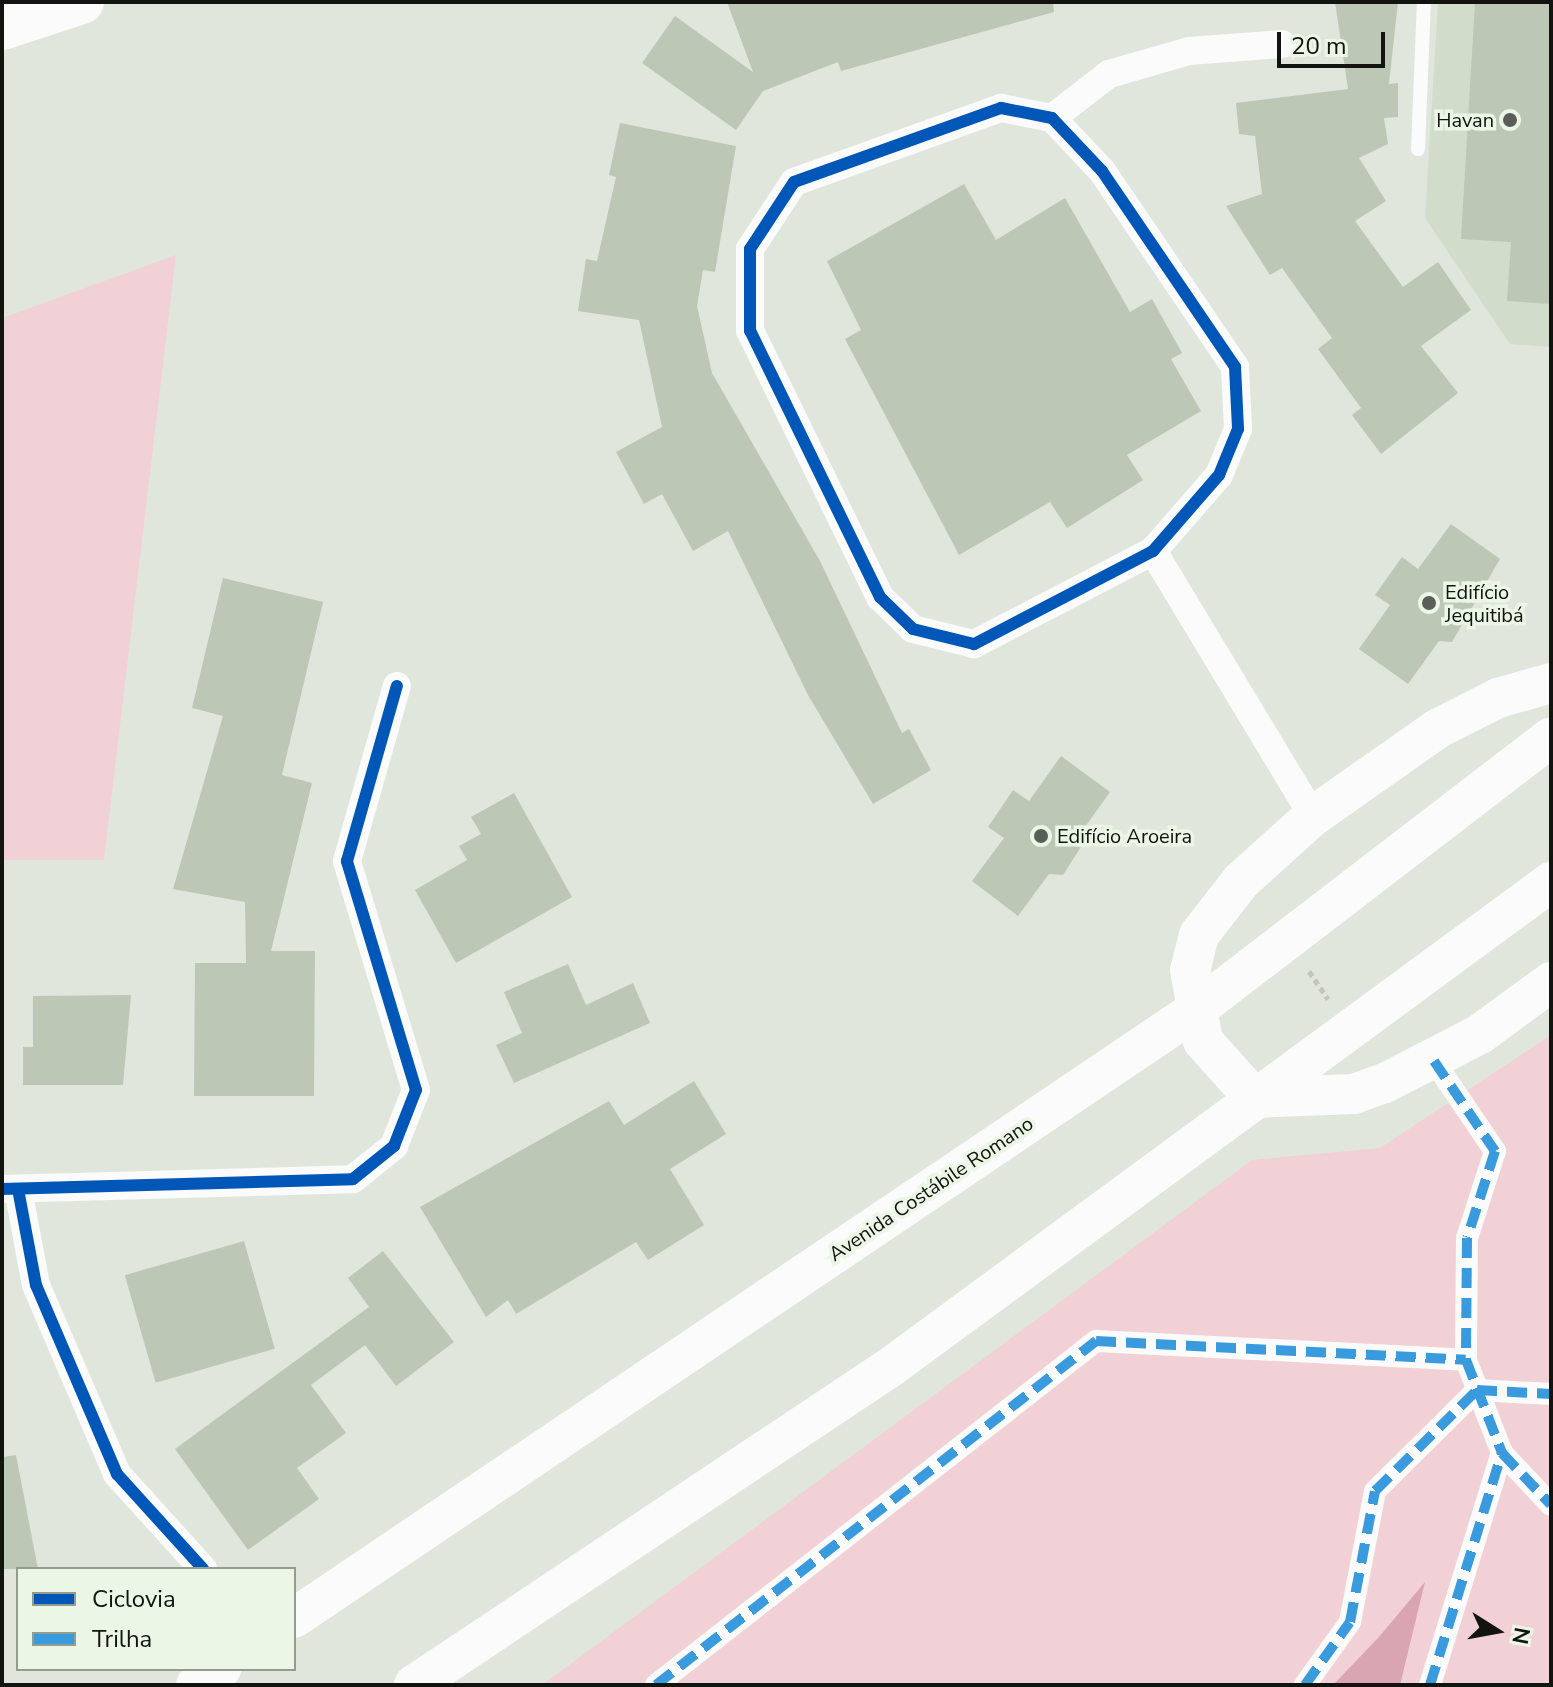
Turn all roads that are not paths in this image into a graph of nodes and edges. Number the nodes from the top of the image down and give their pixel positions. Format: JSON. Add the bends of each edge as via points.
{"nodes":[{"id":1,"x":82,"y":2,"type":"edge"},
{"id":2,"x":1424,"y":2,"type":"edge"},
{"id":3,"x":2,"y":28,"type":"edge"},
{"id":4,"x":1282,"y":44,"type":"dead end"},
{"id":5,"x":1052,"y":118,"type":"junction"},
{"id":6,"x":1418,"y":149,"type":"dead end"},
{"id":7,"x":1153,"y":551,"type":"junction"},
{"id":8,"x":1551,"y":683,"type":"edge"},
{"id":9,"x":397,"y":686,"type":"dead end"},
{"id":10,"x":1551,"y":737,"type":"edge"},
{"id":11,"x":1313,"y":816,"type":"junction"},
{"id":12,"x":1551,"y":882,"type":"edge"},
{"id":13,"x":1549,"y":991,"type":"edge"},
{"id":14,"x":1193,"y":1012,"type":"junction"},
{"id":15,"x":1434,"y":1061,"type":"junction"},
{"id":16,"x":1254,"y":1098,"type":"junction"},
{"id":17,"x":10,"y":1189,"type":"edge"},
{"id":18,"x":1466,"y":1360,"type":"junction"},
{"id":19,"x":1477,"y":1390,"type":"junction"},
{"id":20,"x":1551,"y":1394,"type":"edge"},
{"id":21,"x":1502,"y":1453,"type":"junction"},
{"id":22,"x":1551,"y":1505,"type":"edge"},
{"id":23,"x":201,"y":1567,"type":"edge"},
{"id":24,"x":298,"y":1612,"type":"edge"},
{"id":25,"x":218,"y":1671,"type":"edge"},
{"id":26,"x":196,"y":1685,"type":"edge"},
{"id":27,"x":414,"y":1685,"type":"edge"},
{"id":28,"x":656,"y":1685,"type":"edge"},
{"id":29,"x":1305,"y":1685,"type":"edge"},
{"id":30,"x":1430,"y":1685,"type":"edge"}],
"edges":[{"from":1,"to":3,"type":"main road"},
{"from":2,"to":6,"type":"lane"},
{"from":4,"to":5,"type":"street","via":[[1189,51],[1109,74]]},
{"from":5,"to":7,"type":"street","via":[[1102,171],[1235,367],[1238,429],[1219,475]]},
{"from":5,"to":7,"type":"street","via":[[1001,108],[794,182],[750,249],[750,331],[880,597],[913,629],[974,644]]},
{"from":7,"to":11,"type":"street"},
{"from":8,"to":11,"type":"main road","via":[[1498,698],[1437,729]]},
{"from":9,"to":17,"type":"street","via":[[347,861],[416,1090],[394,1146],[353,1179]]},
{"from":10,"to":14,"type":"main road","name":"Avenida Costábile Romano"},
{"from":11,"to":14,"type":"main road","via":[[1241,881],[1199,935],[1190,970]]},
{"from":12,"to":16,"type":"main road"},
{"from":13,"to":15,"type":"main road"},
{"from":14,"to":16,"type":"main road","via":[[1216,1064]]},
{"from":14,"to":24,"type":"main road","name":"Avenida Costábile Romano"},
{"from":15,"to":16,"type":"main road","via":[[1354,1094]]},
{"from":15,"to":18,"type":"street","via":[[1495,1151],[1467,1238]]},
{"from":16,"to":27,"type":"main road","via":[[892,1366]]},
{"from":17,"to":23,"type":"street","via":[[36,1285],[117,1474]]},
{"from":18,"to":19,"type":"street"},
{"from":18,"to":28,"type":"street","via":[[1096,1341]]},
{"from":19,"to":20,"type":"street"},
{"from":19,"to":21,"type":"street"},
{"from":19,"to":29,"type":"street","via":[[1375,1491],[1350,1622]]},
{"from":21,"to":22,"type":"street"},
{"from":21,"to":30,"type":"street"},
{"from":25,"to":26,"type":"main road"}]}
